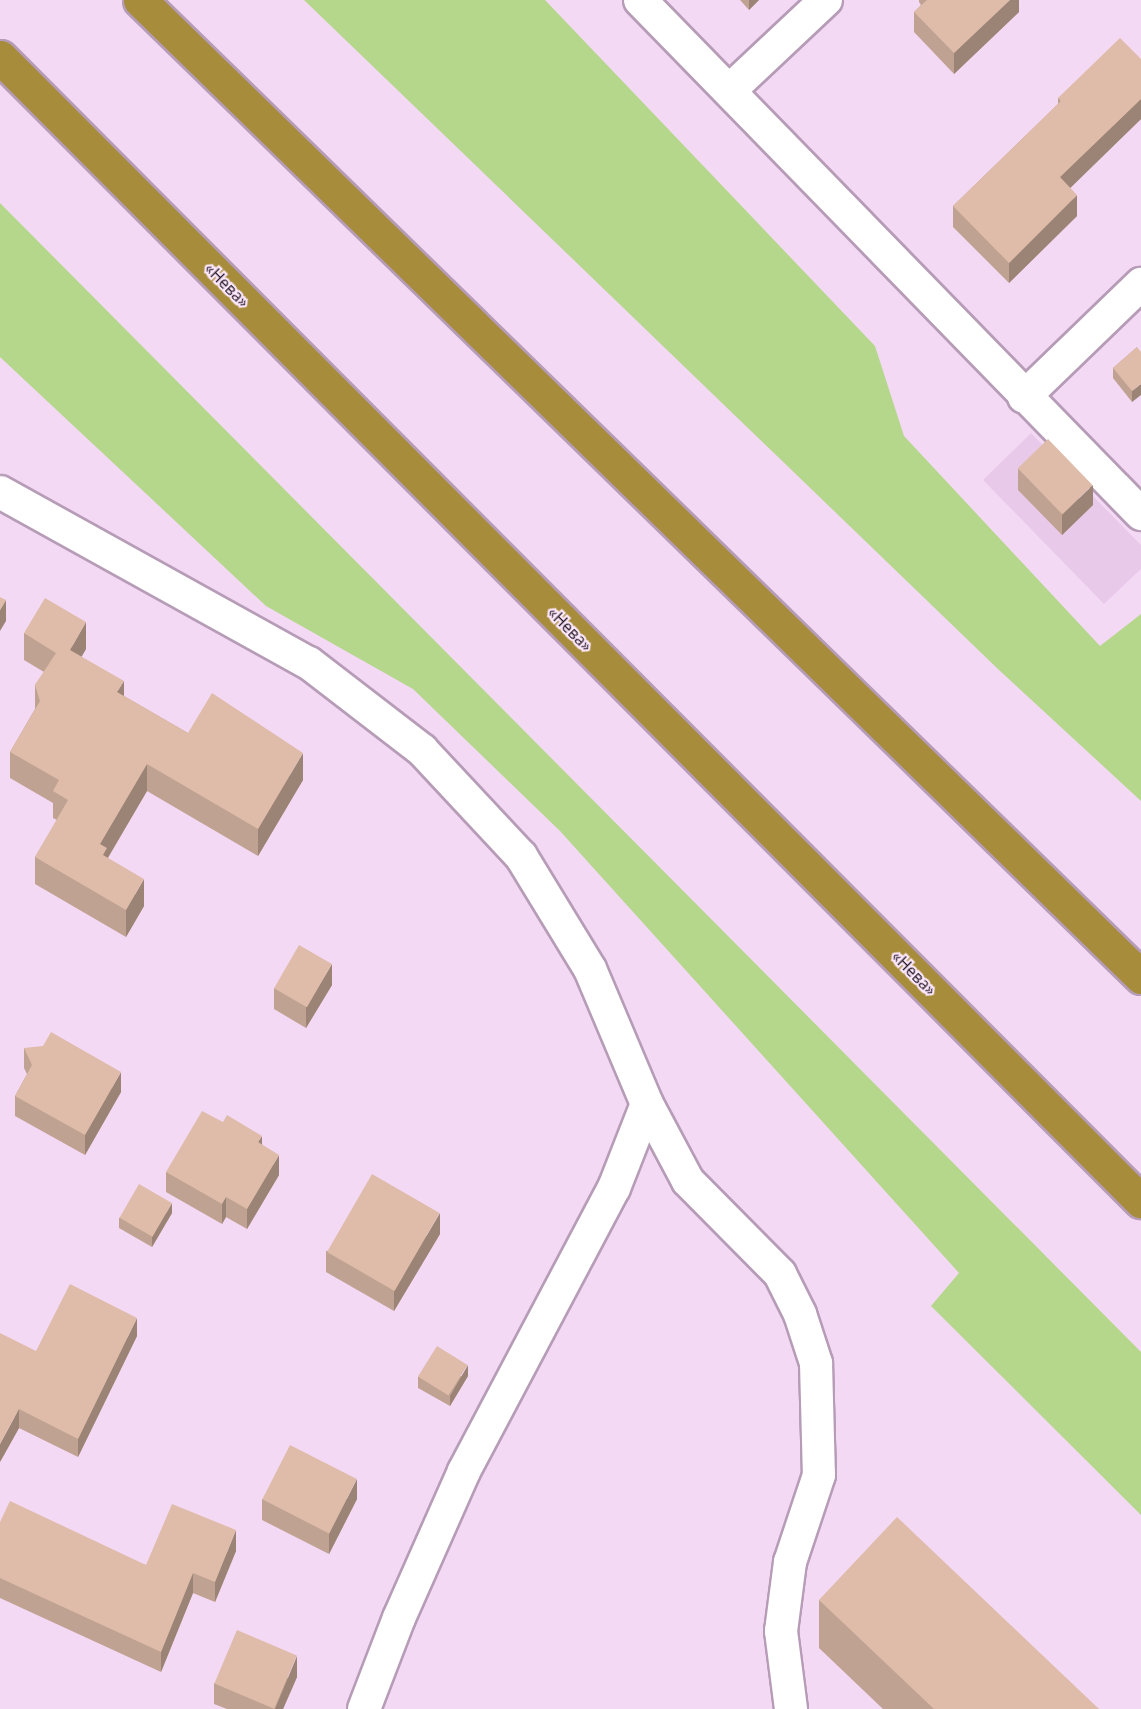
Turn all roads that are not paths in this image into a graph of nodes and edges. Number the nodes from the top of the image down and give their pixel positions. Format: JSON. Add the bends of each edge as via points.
{"nodes":[{"id":1,"x":140,"y":0,"type":"edge"},
{"id":2,"x":640,"y":0,"type":"edge"},
{"id":3,"x":826,"y":0,"type":"edge"},
{"id":4,"x":0,"y":57,"type":"edge"},
{"id":5,"x":729,"y":92,"type":"junction"},
{"id":6,"x":1141,"y":284,"type":"edge"},
{"id":7,"x":1024,"y":397,"type":"junction"},
{"id":8,"x":0,"y":492,"type":"edge"},
{"id":9,"x":1141,"y":514,"type":"edge"},
{"id":10,"x":1141,"y":977,"type":"edge"},
{"id":11,"x":647,"y":1104,"type":"junction"},
{"id":12,"x":1141,"y":1201,"type":"edge"},
{"id":13,"x":364,"y":1709,"type":"edge"},
{"id":14,"x":791,"y":1709,"type":"edge"}],
"edges":[{"from":1,"to":10,"type":"highway"},
{"from":2,"to":5,"type":"street"},
{"from":3,"to":5,"type":"street"},
{"from":4,"to":12,"type":"highway","name":"«Нева»"},
{"from":5,"to":7,"type":"street"},
{"from":6,"to":7,"type":"street"},
{"from":7,"to":9,"type":"street"},
{"from":8,"to":11,"type":"street","via":[[309,663],[422,750],[521,856],[590,969]]},
{"from":11,"to":13,"type":"street","via":[[614,1188],[464,1471]]},
{"from":11,"to":14,"type":"street","via":[[688,1181],[780,1274],[800,1314],[816,1363],[819,1475],[790,1562],[781,1631]]}]}
